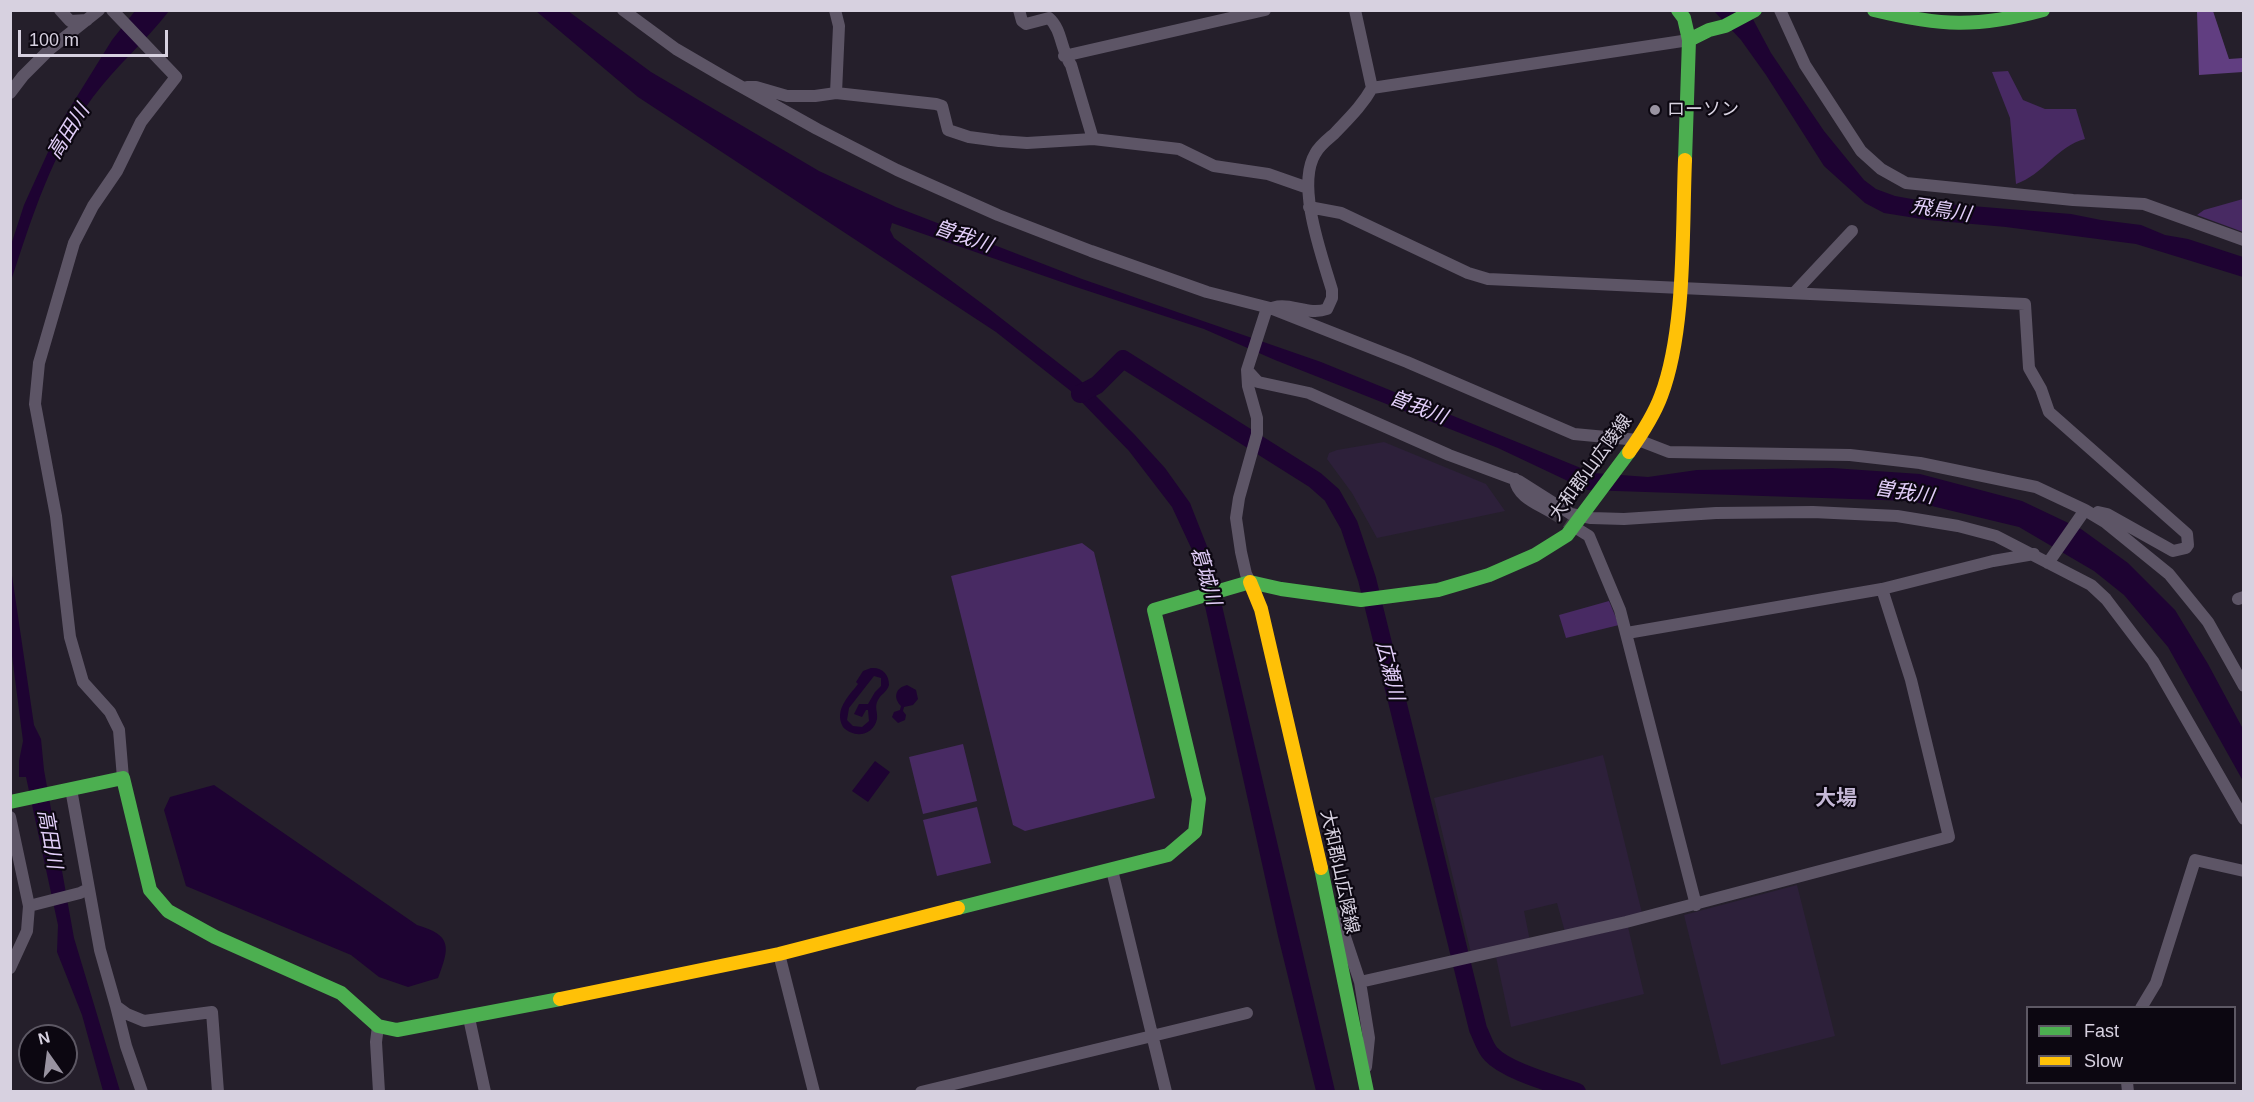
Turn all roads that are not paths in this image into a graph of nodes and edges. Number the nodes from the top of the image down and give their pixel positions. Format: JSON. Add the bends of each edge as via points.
{"nodes":[{"id":1,"x":60,"y":10,"type":"edge"},
{"id":2,"x":99,"y":10,"type":"edge"},
{"id":3,"x":112,"y":10,"type":"edge"},
{"id":4,"x":623,"y":10,"type":"edge"},
{"id":5,"x":835,"y":10,"type":"edge"},
{"id":6,"x":1019,"y":10,"type":"edge"},
{"id":7,"x":1265,"y":10,"type":"edge"},
{"id":8,"x":1355,"y":10,"type":"edge"},
{"id":9,"x":1678,"y":10,"type":"edge"},
{"id":10,"x":1755,"y":10,"type":"edge"},
{"id":11,"x":1780,"y":10,"type":"edge"},
{"id":12,"x":1874,"y":10,"type":"edge"},
{"id":13,"x":2043,"y":10,"type":"edge"},
{"id":14,"x":87,"y":20,"type":"junction"},
{"id":15,"x":1689,"y":40,"type":"junction"},
{"id":16,"x":1065,"y":56,"type":"junction"},
{"id":17,"x":743,"y":87,"type":"junction"},
{"id":18,"x":1372,"y":88,"type":"junction"},
{"id":19,"x":10,"y":93,"type":"edge"},
{"id":20,"x":837,"y":93,"type":"junction"},
{"id":21,"x":1093,"y":140,"type":"junction"},
{"id":22,"x":1308,"y":188,"type":"junction"},
{"id":23,"x":1309,"y":207,"type":"junction"},
{"id":24,"x":1852,"y":231,"type":"dead end"},
{"id":25,"x":2244,"y":240,"type":"edge"},
{"id":26,"x":1680,"y":288,"type":"junction"},
{"id":27,"x":1794,"y":292,"type":"junction"},
{"id":28,"x":1268,"y":310,"type":"junction"},
{"id":29,"x":1247,"y":370,"type":"junction"},
{"id":30,"x":1634,"y":445,"type":"junction"},
{"id":31,"x":1515,"y":479,"type":"junction"},
{"id":32,"x":1551,"y":512,"type":"tunnel mouth"},
{"id":33,"x":2082,"y":513,"type":"junction"},
{"id":34,"x":1581,"y":519,"type":"junction"},
{"id":35,"x":2034,"y":554,"type":"junction"},
{"id":36,"x":2051,"y":561,"type":"junction"},
{"id":37,"x":1245,"y":584,"type":"junction"},
{"id":38,"x":1882,"y":589,"type":"junction"},
{"id":39,"x":1627,"y":633,"type":"junction"},
{"id":40,"x":2244,"y":687,"type":"edge"},
{"id":41,"x":123,"y":778,"type":"junction"},
{"id":42,"x":67,"y":790,"type":"junction"},
{"id":43,"x":12,"y":802,"type":"edge"},
{"id":44,"x":10,"y":817,"type":"edge"},
{"id":45,"x":2244,"y":819,"type":"edge"},
{"id":46,"x":1113,"y":870,"type":"junction"},
{"id":47,"x":2244,"y":871,"type":"edge"},
{"id":48,"x":1322,"y":872,"type":"junction"},
{"id":49,"x":84,"y":891,"type":"junction"},
{"id":50,"x":33,"y":905,"type":"junction"},
{"id":51,"x":1696,"y":905,"type":"junction"},
{"id":52,"x":779,"y":954,"type":"junction"},
{"id":53,"x":10,"y":968,"type":"edge"},
{"id":54,"x":1360,"y":982,"type":"junction"},
{"id":55,"x":116,"y":1006,"type":"junction"},
{"id":56,"x":2142,"y":1006,"type":"edge"},
{"id":57,"x":1247,"y":1013,"type":"dead end"},
{"id":58,"x":470,"y":1018,"type":"junction"},
{"id":59,"x":378,"y":1026,"type":"junction"},
{"id":60,"x":1153,"y":1036,"type":"junction"},
{"id":61,"x":1365,"y":1087,"type":"edge"},
{"id":62,"x":142,"y":1092,"type":"edge"},
{"id":63,"x":218,"y":1092,"type":"edge"},
{"id":64,"x":379,"y":1092,"type":"edge"},
{"id":65,"x":485,"y":1092,"type":"edge"},
{"id":66,"x":814,"y":1092,"type":"edge"},
{"id":67,"x":921,"y":1092,"type":"edge"},
{"id":68,"x":1166,"y":1092,"type":"edge"}],
"edges":[{"from":1,"to":14,"type":"street","via":[[70,21]]},
{"from":2,"to":14,"type":"street"},
{"from":3,"to":41,"type":"street","via":[[176,76],[141,122],[74,243],[39,363],[35,404],[56,516],[70,637],[83,682],[110,712],[119,730]]},
{"from":4,"to":17,"type":"street","via":[[676,49]]},
{"from":5,"to":20,"type":"street","via":[[839,27]]},
{"from":6,"to":16,"type":"street","via":[[1026,24],[1049,18]]},
{"from":7,"to":16,"type":"street"},
{"from":8,"to":18,"type":"street"},
{"from":9,"to":15,"type":"street","name":"大和郡山広陵線"},
{"from":10,"to":15,"type":"street"},
{"from":11,"to":25,"type":"street","via":[[1804,65],[1861,151],[1881,169],[1906,183],[2144,204]]},
{"from":12,"to":13,"type":"street","via":[[1964,24],[2000,21]]},
{"from":14,"to":19,"type":"street","via":[[50,49]]},
{"from":15,"to":18,"type":"street"},
{"from":15,"to":26,"type":"street","name":"大和郡山広陵線"},
{"from":16,"to":21,"type":"street"},
{"from":17,"to":20,"type":"street","via":[[787,96]]},
{"from":17,"to":28,"type":"street","via":[[897,170],[998,214],[1091,251]]},
{"from":18,"to":22,"type":"street","via":[[1358,109],[1315,153]]},
{"from":20,"to":21,"type":"street","via":[[936,104],[942,106],[948,130],[969,136],[1027,143]]},
{"from":21,"to":22,"type":"street","via":[[1179,149],[1214,166],[1268,174]]},
{"from":22,"to":23,"type":"street"},
{"from":23,"to":26,"type":"street","via":[[1341,213],[1488,279]]},
{"from":23,"to":28,"type":"street","via":[[1332,298],[1327,309],[1317,313],[1283,305]]},
{"from":24,"to":27,"type":"street"},
{"from":26,"to":27,"type":"street"},
{"from":26,"to":30,"type":"street","name":"大和郡山広陵線","via":[[1674,354],[1661,397]]},
{"from":27,"to":33,"type":"street","via":[[2025,304],[2028,368],[2049,412],[2187,534],[2188,545],[2173,551],[2107,514]]},
{"from":28,"to":29,"type":"street"},
{"from":28,"to":30,"type":"street","via":[[1407,362],[1575,434]]},
{"from":29,"to":31,"type":"street","via":[[1258,382],[1309,393],[1449,455]]},
{"from":29,"to":37,"type":"street","via":[[1257,434],[1236,518]]},
{"from":30,"to":33,"type":"street","via":[[1670,452],[1850,455],[1920,463],[2036,487]]},
{"from":30,"to":34,"type":"street","name":"大和郡山広陵線"},
{"from":31,"to":32,"type":"street","via":[[1520,493]]},
{"from":31,"to":34,"type":"street"},
{"from":33,"to":36,"type":"street"},
{"from":33,"to":40,"type":"street","via":[[2105,522],[2169,574],[2208,622]]},
{"from":34,"to":35,"type":"street","via":[[1803,512],[1897,516],[1996,536]]},
{"from":34,"to":37,"type":"street","name":"大和郡山広陵線","via":[[1567,534],[1535,555],[1489,575],[1438,590],[1361,600]]},
{"from":34,"to":39,"type":"street"},
{"from":35,"to":36,"type":"street"},
{"from":35,"to":38,"type":"street"},
{"from":36,"to":45,"type":"street","via":[[2106,598],[2153,661]]},
{"from":37,"to":46,"type":"street","via":[[1154,610],[1199,799],[1195,832],[1168,855]]},
{"from":37,"to":48,"type":"street","name":"大和郡山広陵線","via":[[1261,609]]},
{"from":38,"to":39,"type":"street"},
{"from":38,"to":51,"type":"street","via":[[1911,680],[1949,837]]},
{"from":39,"to":51,"type":"street"},
{"from":41,"to":42,"type":"street"},
{"from":41,"to":59,"type":"street","via":[[150,890],[168,911],[215,937],[341,993]]},
{"from":42,"to":43,"type":"street"},
{"from":42,"to":49,"type":"street"},
{"from":44,"to":50,"type":"street"},
{"from":46,"to":52,"type":"street"},
{"from":46,"to":60,"type":"street"},
{"from":47,"to":56,"type":"street","via":[[2195,860],[2156,983]]},
{"from":48,"to":54,"type":"street"},
{"from":48,"to":61,"type":"street","name":"大和郡山広陵線"},
{"from":49,"to":50,"type":"street"},
{"from":49,"to":55,"type":"street"},
{"from":50,"to":53,"type":"street","via":[[27,932]]},
{"from":51,"to":54,"type":"street"},
{"from":52,"to":58,"type":"street"},
{"from":52,"to":66,"type":"street"},
{"from":54,"to":61,"type":"street","via":[[1369,1038]]},
{"from":55,"to":62,"type":"street"},
{"from":55,"to":63,"type":"street","via":[[144,1021],[212,1012]]},
{"from":57,"to":60,"type":"street"},
{"from":58,"to":59,"type":"street","via":[[397,1030]]},
{"from":58,"to":65,"type":"street"},
{"from":59,"to":64,"type":"street"},
{"from":60,"to":67,"type":"street"},
{"from":60,"to":68,"type":"street"}]}
